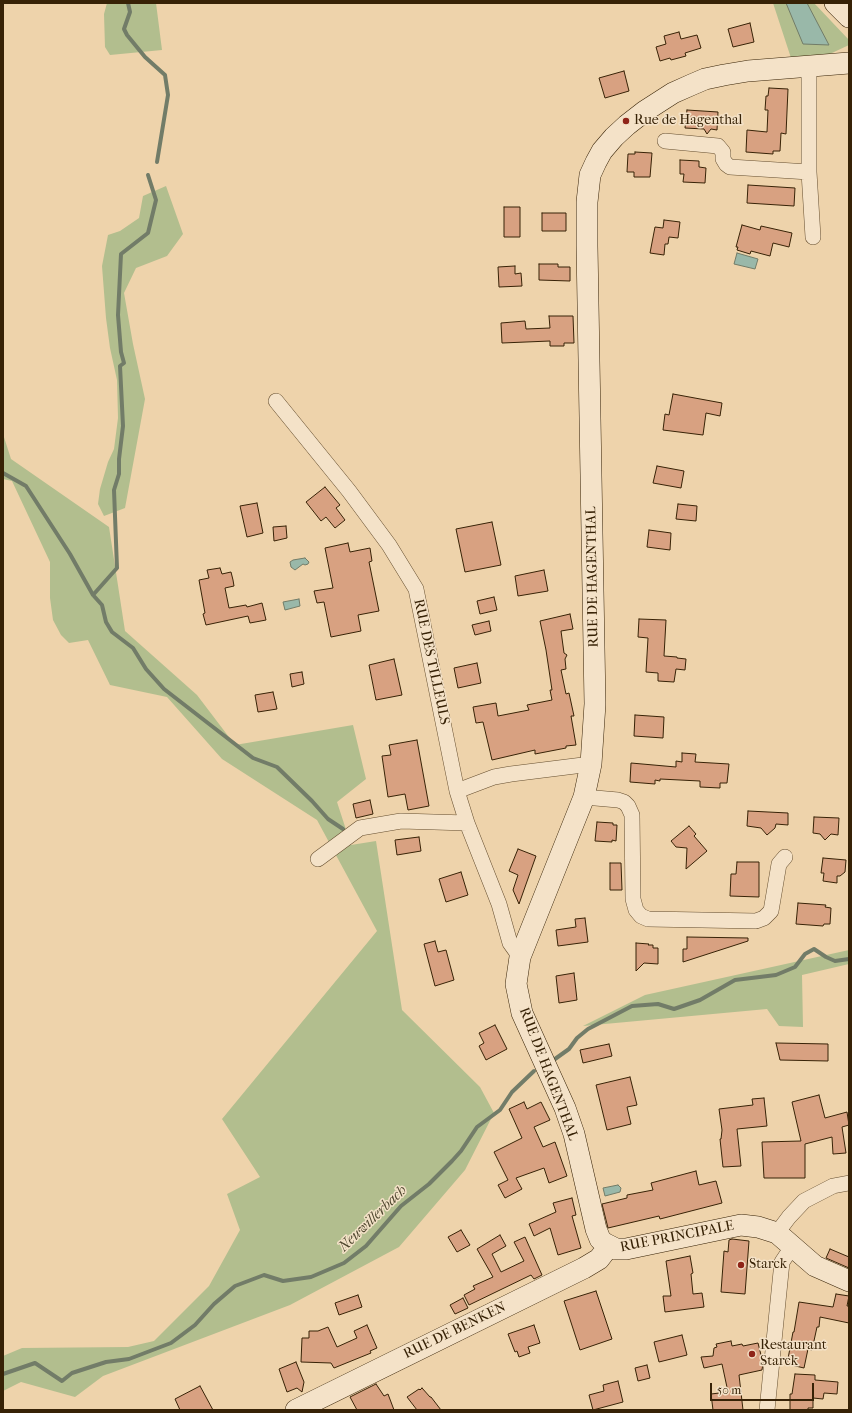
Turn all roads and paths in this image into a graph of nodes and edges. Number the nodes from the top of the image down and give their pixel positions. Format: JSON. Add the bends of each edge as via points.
{"nodes":[{"id":1,"x":835,"y":3,"type":"edge"},
{"id":2,"x":849,"y":17,"type":"edge"},
{"id":3,"x":849,"y":63,"type":"edge"},
{"id":4,"x":810,"y":66,"type":"junction"},
{"id":5,"x":665,"y":141,"type":"dead end"},
{"id":6,"x":809,"y":172,"type":"junction"},
{"id":7,"x":813,"y":237,"type":"dead end"},
{"id":8,"x":276,"y":401,"type":"dead end"},
{"id":9,"x":592,"y":764,"type":"junction"},
{"id":10,"x":457,"y":791,"type":"junction"},
{"id":11,"x":584,"y":797,"type":"junction"},
{"id":12,"x":467,"y":823,"type":"junction"},
{"id":13,"x":785,"y":857,"type":"dead end"},
{"id":14,"x":318,"y":859,"type":"dead end"},
{"id":15,"x":520,"y":957,"type":"junction"},
{"id":16,"x":849,"y":1183,"type":"edge"},
{"id":17,"x":785,"y":1240,"type":"junction"},
{"id":18,"x":609,"y":1246,"type":"junction"},
{"id":19,"x":849,"y":1281,"type":"edge"},
{"id":20,"x":296,"y":1410,"type":"edge"},
{"id":21,"x":767,"y":1410,"type":"edge"}],
"edges":[{"from":1,"to":2,"type":"street"},
{"from":3,"to":4,"type":"street","name":"RUE DE HAGENTHAL"},
{"from":4,"to":6,"type":"street"},
{"from":4,"to":9,"type":"street","name":"RUE DE HAGENTHAL","via":[[724,75],[705,79],[673,94],[645,111],[614,137],[599,156],[590,176],[587,246],[595,704]]},
{"from":5,"to":6,"type":"street","via":[[718,146],[730,167]]},
{"from":6,"to":7,"type":"street"},
{"from":8,"to":10,"type":"street","name":"RUE DES TILLEULS","via":[[390,545],[416,588]]},
{"from":9,"to":10,"type":"street","via":[[494,777]]},
{"from":9,"to":11,"type":"street","name":"RUE DE HAGENTHAL"},
{"from":10,"to":12,"type":"street","name":"RUE DES TILLEULS"},
{"from":11,"to":13,"type":"street","via":[[618,800],[628,806],[632,815],[633,899],[640,916],[648,920],[756,921],[764,918],[771,911],[779,864]]},
{"from":11,"to":15,"type":"street","name":"RUE DE HAGENTHAL"},
{"from":12,"to":14,"type":"street","via":[[402,821],[360,828]]},
{"from":12,"to":15,"type":"street","name":"RUE DES TILLEULS","via":[[499,904],[510,943]]},
{"from":15,"to":18,"type":"street","name":"RUE DE HAGENTHAL","via":[[516,984],[522,1013],[565,1108],[574,1134],[596,1229],[600,1239]]},
{"from":16,"to":17,"type":"street","via":[[833,1186],[804,1201],[788,1217]]},
{"from":17,"to":18,"type":"street","name":"RUE PRINCIPALE","via":[[758,1226],[741,1225],[626,1249]]},
{"from":17,"to":19,"type":"street","name":"RUE PRINCIPALE","via":[[815,1266]]},
{"from":17,"to":21,"type":"street"},
{"from":18,"to":20,"type":"street","name":"RUE DE BENKEN","via":[[600,1259],[584,1268]]}]}
